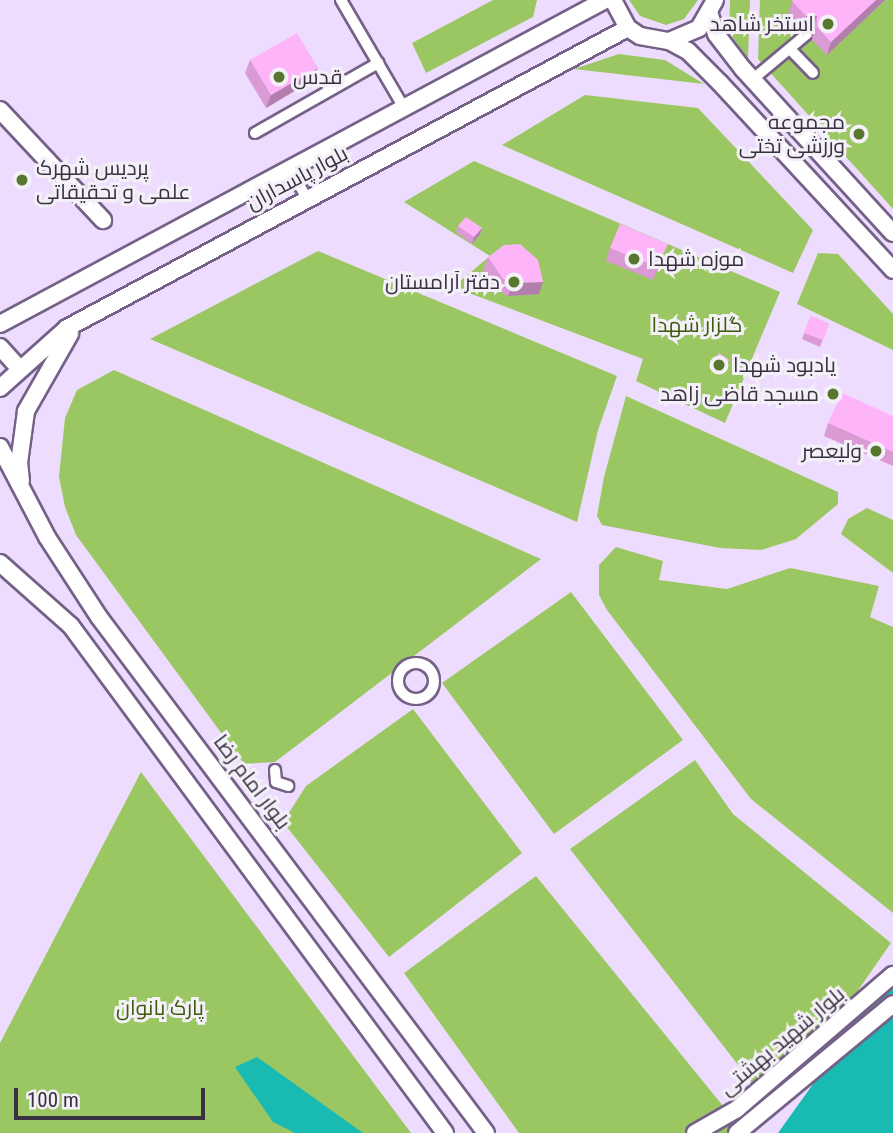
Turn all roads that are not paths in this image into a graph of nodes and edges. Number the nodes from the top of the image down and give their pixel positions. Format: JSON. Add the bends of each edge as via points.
{"nodes":[{"id":1,"x":341,"y":0,"type":"edge"},
{"id":2,"x":605,"y":0,"type":"edge"},
{"id":3,"x":613,"y":0,"type":"edge"},
{"id":4,"x":713,"y":7,"type":"edge"},
{"id":5,"x":628,"y":28,"type":"junction"},
{"id":6,"x":807,"y":34,"type":"dead end"},
{"id":7,"x":669,"y":41,"type":"junction"},
{"id":8,"x":790,"y":49,"type":"junction"},
{"id":9,"x":378,"y":63,"type":"junction"},
{"id":10,"x":813,"y":72,"type":"dead end"},
{"id":11,"x":753,"y":79,"type":"junction"},
{"id":12,"x":404,"y":108,"type":"junction"},
{"id":13,"x":0,"y":110,"type":"edge"},
{"id":14,"x":255,"y":133,"type":"dead end"},
{"id":15,"x":290,"y":169,"type":"junction"},
{"id":16,"x":306,"y":197,"type":"junction"},
{"id":17,"x":103,"y":220,"type":"dead end"},
{"id":18,"x":893,"y":233,"type":"edge"},
{"id":19,"x":893,"y":270,"type":"edge"},
{"id":20,"x":80,"y":321,"type":"junction"},
{"id":21,"x":5,"y":322,"type":"edge"},
{"id":22,"x":0,"y":336,"type":"edge"},
{"id":23,"x":0,"y":347,"type":"edge"},
{"id":24,"x":20,"y":369,"type":"junction"},
{"id":25,"x":0,"y":388,"type":"edge"},
{"id":26,"x":0,"y":447,"type":"edge"},
{"id":27,"x":0,"y":471,"type":"edge"},
{"id":28,"x":21,"y":490,"type":"junction"},
{"id":29,"x":0,"y":563,"type":"edge"},
{"id":30,"x":275,"y":770,"type":"dead end"},
{"id":31,"x":288,"y":786,"type":"dead end"},
{"id":32,"x":893,"y":975,"type":"edge"},
{"id":33,"x":893,"y":1004,"type":"edge"},
{"id":34,"x":445,"y":1133,"type":"edge"},
{"id":35,"x":486,"y":1133,"type":"edge"},
{"id":36,"x":695,"y":1133,"type":"edge"},
{"id":37,"x":737,"y":1133,"type":"edge"}],
"edges":[{"from":1,"to":9,"type":"street"},
{"from":2,"to":12,"type":"main road","name":"بلوار پاسداران"},
{"from":3,"to":5,"type":"main road"},
{"from":4,"to":7,"type":"main road","via":[[685,37]]},
{"from":4,"to":11,"type":"main road","via":[[716,34]]},
{"from":5,"to":7,"type":"main road","via":[[640,36]]},
{"from":5,"to":16,"type":"main road","name":"بلوار پاسداران"},
{"from":6,"to":8,"type":"street"},
{"from":7,"to":19,"type":"main road","via":[[688,51],[720,83]]},
{"from":8,"to":10,"type":"street"},
{"from":8,"to":11,"type":"street"},
{"from":9,"to":12,"type":"street","via":[[385,84]]},
{"from":9,"to":14,"type":"street"},
{"from":11,"to":18,"type":"main road"},
{"from":12,"to":15,"type":"main road","name":"بلوار پاسداران"},
{"from":13,"to":17,"type":"main road"},
{"from":15,"to":16,"type":"street"},
{"from":15,"to":21,"type":"main road","name":"بلوار پاسداران"},
{"from":16,"to":20,"type":"main road","name":"بلوار پاسداران"},
{"from":20,"to":24,"type":"main road","name":"بلوار پاسداران"},
{"from":20,"to":28,"type":"main road","via":[[42,377],[26,411],[19,463]]},
{"from":21,"to":22,"type":"main road"},
{"from":23,"to":24,"type":"main road"},
{"from":24,"to":25,"type":"main road","name":"بلوار پاسداران"},
{"from":26,"to":28,"type":"main road","name":"بلوار امام رضا"},
{"from":27,"to":28,"type":"main road"},
{"from":28,"to":35,"type":"main road","name":"بلوار امام رضا","via":[[99,617]]},
{"from":29,"to":34,"type":"main road","via":[[71,626]]},
{"from":30,"to":31,"type":"street","via":[[276,782]]},
{"from":32,"to":36,"type":"main road","name":"بلوار شهید بهشتی","via":[[737,1109]]},
{"from":33,"to":37,"type":"main road","name":"بلوار شهید بهشتی"}]}
